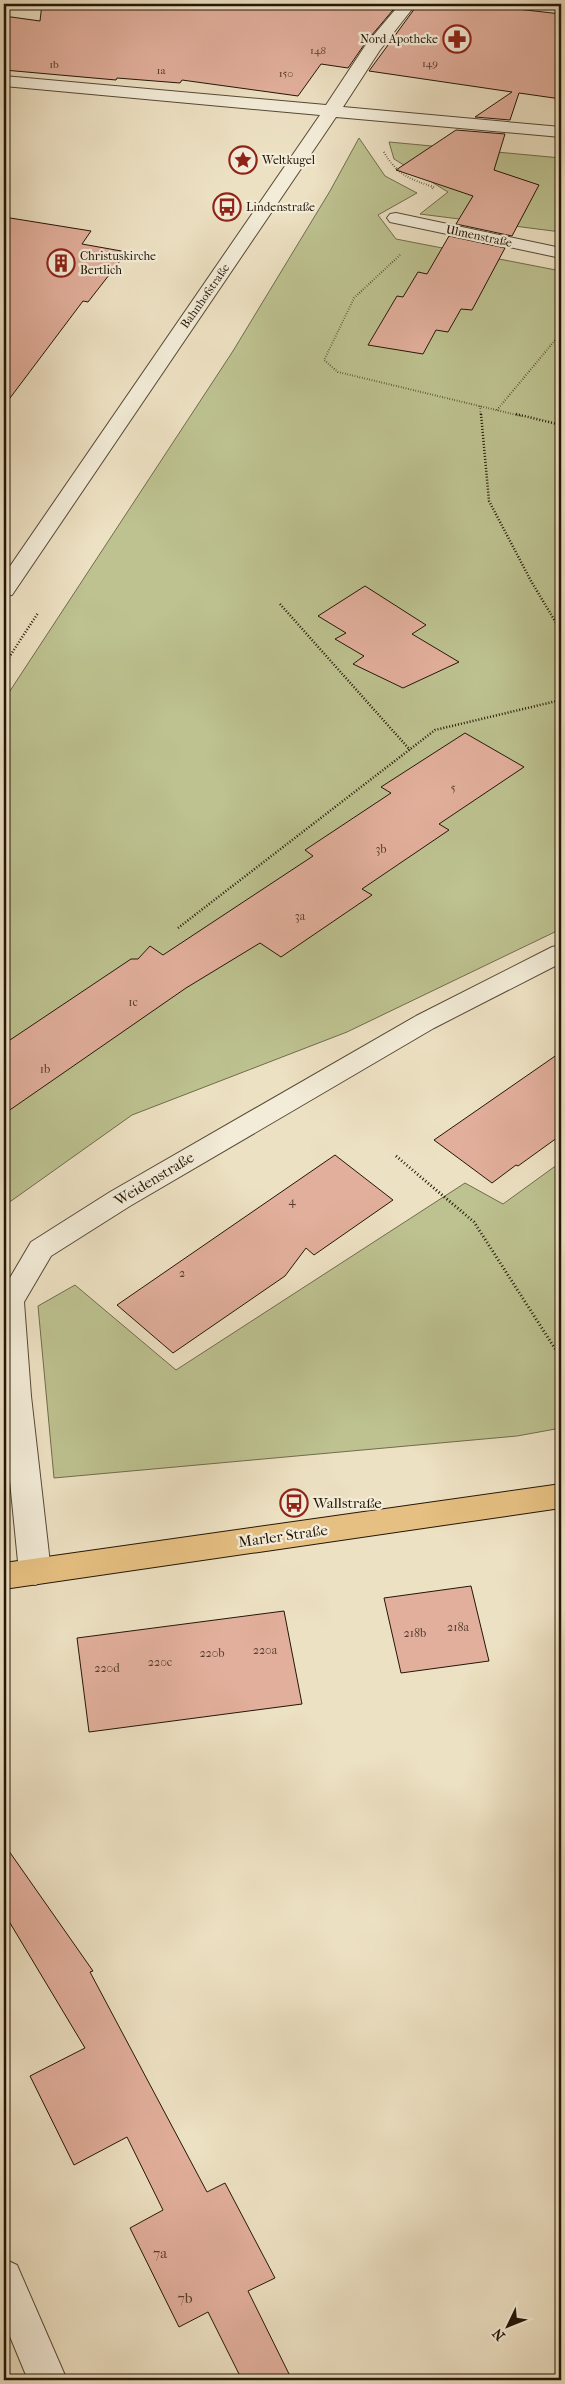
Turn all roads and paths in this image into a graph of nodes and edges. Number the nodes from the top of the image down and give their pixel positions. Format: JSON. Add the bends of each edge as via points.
{"nodes":[{"id":1,"x":408,"y":4,"type":"edge"},
{"id":2,"x":4,"y":81,"type":"edge"},
{"id":3,"x":330,"y":111,"type":"junction"},
{"id":4,"x":561,"y":132,"type":"edge"},
{"id":5,"x":382,"y":149,"type":"dead end"},
{"id":6,"x":396,"y":218,"type":"junction"},
{"id":7,"x":561,"y":253,"type":"edge"},
{"id":8,"x":561,"y":333,"type":"edge"},
{"id":9,"x":480,"y":406,"type":"junction"},
{"id":10,"x":497,"y":410,"type":"junction"},
{"id":11,"x":561,"y":425,"type":"edge"},
{"id":12,"x":4,"y":590,"type":"edge"},
{"id":13,"x":280,"y":604,"type":"dead end"},
{"id":14,"x":561,"y":631,"type":"edge"},
{"id":15,"x":561,"y":700,"type":"edge"},
{"id":16,"x":410,"y":750,"type":"junction"},
{"id":17,"x":178,"y":928,"type":"dead end"},
{"id":18,"x":561,"y":953,"type":"edge"},
{"id":19,"x":396,"y":1156,"type":"dead end"},
{"id":20,"x":561,"y":1358,"type":"edge"},
{"id":21,"x":561,"y":1496,"type":"edge"},
{"id":22,"x":35,"y":1572,"type":"junction"},
{"id":23,"x":4,"y":1576,"type":"edge"},
{"id":24,"x":4,"y":2278,"type":"edge"},
{"id":25,"x":48,"y":2380,"type":"edge"}],
"edges":[{"from":1,"to":3,"type":"street","name":"Bahnhofstraße","via":[[373,47]]},
{"from":2,"to":3,"type":"street"},
{"from":3,"to":4,"type":"street"},
{"from":3,"to":12,"type":"street","name":"Bahnhofstraße"},
{"from":5,"to":6,"type":"path","via":[[400,176],[434,187]]},
{"from":6,"to":7,"type":"street","name":"Ulmenstraße"},
{"from":6,"to":9,"type":"path","via":[[414,242],[354,298],[324,360],[338,372]]},
{"from":8,"to":10,"type":"path"},
{"from":9,"to":10,"type":"path"},
{"from":9,"to":14,"type":"path","via":[[489,500],[530,582]]},
{"from":10,"to":11,"type":"path"},
{"from":13,"to":16,"type":"path"},
{"from":15,"to":16,"type":"path","via":[[436,730]]},
{"from":16,"to":17,"type":"path"},
{"from":18,"to":22,"type":"street","name":"Weidenstraße","via":[[416,1027],[120,1199],[41,1249],[10,1302],[16,1396]]},
{"from":19,"to":20,"type":"path","via":[[474,1222]]},
{"from":21,"to":22,"type":"main road","name":"Marler Straße"},
{"from":22,"to":23,"type":"main road","name":"Marler Straße"},
{"from":24,"to":25,"type":"street"}]}
